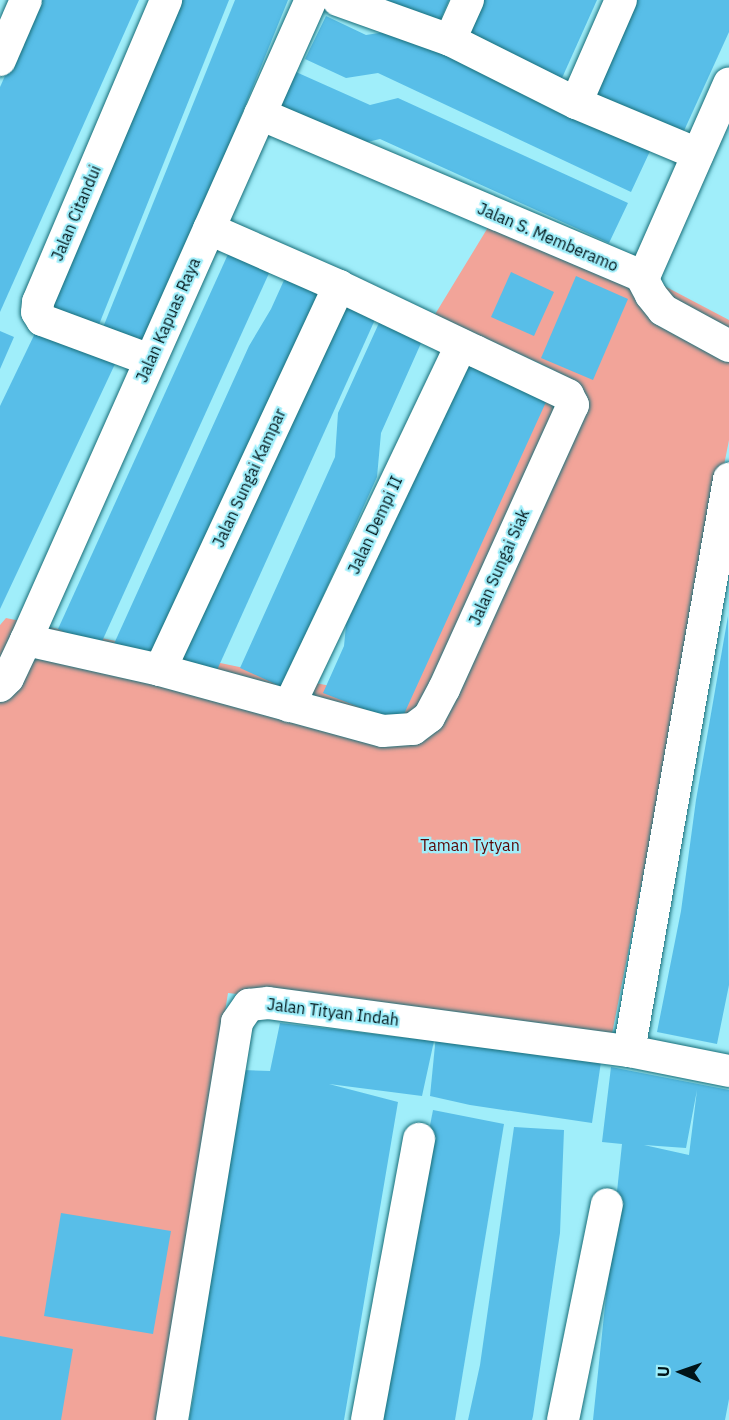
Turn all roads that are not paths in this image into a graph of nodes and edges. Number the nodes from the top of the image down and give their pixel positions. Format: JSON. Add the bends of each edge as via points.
{"nodes":[{"id":1,"x":26,"y":0,"type":"edge"},
{"id":2,"x":166,"y":0,"type":"edge"},
{"id":3,"x":311,"y":0,"type":"edge"},
{"id":4,"x":338,"y":0,"type":"edge"},
{"id":5,"x":468,"y":0,"type":"edge"},
{"id":6,"x":621,"y":0,"type":"edge"},
{"id":7,"x":450,"y":40,"type":"junction"},
{"id":8,"x":0,"y":60,"type":"edge"},
{"id":9,"x":729,"y":84,"type":"edge"},
{"id":10,"x":576,"y":103,"type":"junction"},
{"id":11,"x":260,"y":114,"type":"junction"},
{"id":12,"x":698,"y":154,"type":"junction"},
{"id":13,"x":209,"y":230,"type":"junction"},
{"id":14,"x":641,"y":276,"type":"junction"},
{"id":15,"x":339,"y":286,"type":"junction"},
{"id":16,"x":460,"y":345,"type":"junction"},
{"id":17,"x":729,"y":346,"type":"edge"},
{"id":18,"x":150,"y":360,"type":"junction"},
{"id":19,"x":729,"y":479,"type":"edge"},
{"id":20,"x":26,"y":640,"type":"junction"},
{"id":21,"x":160,"y":670,"type":"junction"},
{"id":22,"x":0,"y":686,"type":"edge"},
{"id":23,"x":290,"y":706,"type":"junction"},
{"id":24,"x":630,"y":1051,"type":"junction"},
{"id":25,"x":729,"y":1071,"type":"edge"},
{"id":26,"x":419,"y":1139,"type":"dead end"},
{"id":27,"x":607,"y":1204,"type":"dead end"},
{"id":28,"x":172,"y":1420,"type":"edge"},
{"id":29,"x":367,"y":1420,"type":"edge"},
{"id":30,"x":563,"y":1420,"type":"edge"}],
"edges":[{"from":1,"to":8,"type":"street"},
{"from":2,"to":18,"type":"street","name":"Jalan Citandui","via":[[38,303],[42,320]]},
{"from":3,"to":11,"type":"street","name":"Jalan Kapuas Raya"},
{"from":4,"to":7,"type":"street"},
{"from":5,"to":7,"type":"street"},
{"from":6,"to":10,"type":"street"},
{"from":7,"to":10,"type":"street"},
{"from":9,"to":12,"type":"street"},
{"from":10,"to":12,"type":"street"},
{"from":11,"to":13,"type":"street","name":"Jalan Kapuas Raya"},
{"from":11,"to":14,"type":"street","name":"Jalan S. Memberamo"},
{"from":12,"to":14,"type":"street"},
{"from":13,"to":15,"type":"street","name":"Jalan Sungai Siak"},
{"from":13,"to":18,"type":"street","name":"Jalan Kapuas Raya"},
{"from":14,"to":17,"type":"street","via":[[663,310]]},
{"from":15,"to":16,"type":"street","name":"Jalan Sungai Siak"},
{"from":15,"to":21,"type":"street","name":"Jalan Sungai Kampar"},
{"from":16,"to":23,"type":"street","name":"Jalan Dempi II"},
{"from":16,"to":23,"type":"street","name":"Jalan Sungai Siak","via":[[568,395],[573,405],[444,689],[429,717],[413,729],[400,731],[383,731]]},
{"from":18,"to":20,"type":"street","name":"Jalan Kapuas Raya"},
{"from":19,"to":24,"type":"street"},
{"from":20,"to":21,"type":"street","name":"Jalan Sungai Siak"},
{"from":20,"to":22,"type":"street","name":"Jalan Kapuas Raya","via":[[8,678]]},
{"from":21,"to":23,"type":"street","name":"Jalan Sungai Siak"},
{"from":24,"to":25,"type":"street","name":"Jalan Tityan Indah"},
{"from":24,"to":28,"type":"street","name":"Jalan Tityan Indah","via":[[268,1003],[249,1005],[237,1022]]},
{"from":26,"to":29,"type":"street"},
{"from":27,"to":30,"type":"street"}]}
